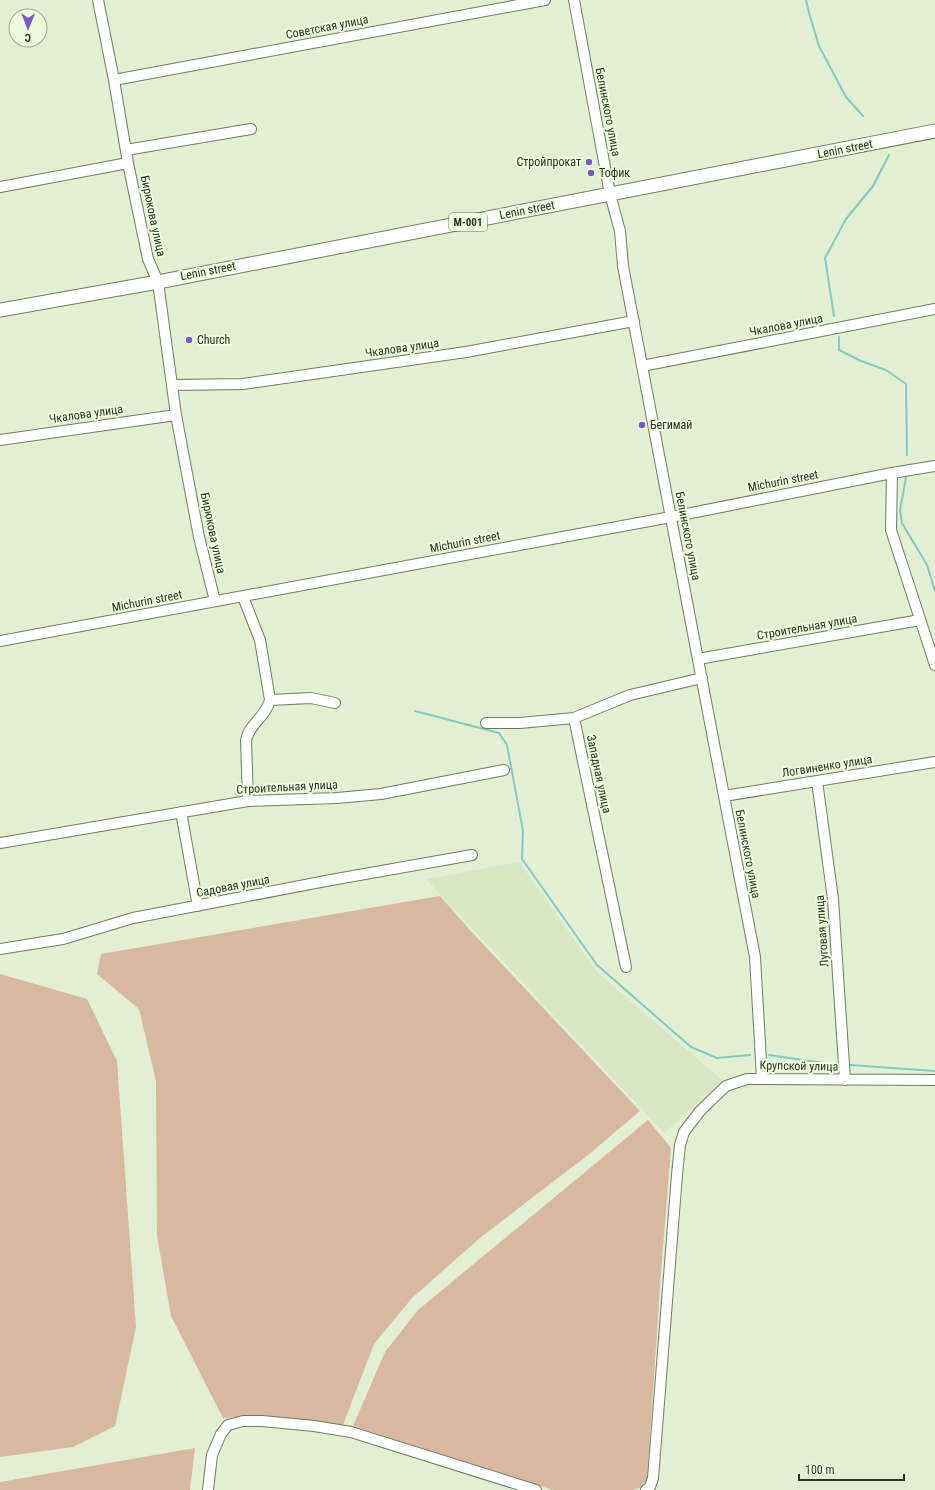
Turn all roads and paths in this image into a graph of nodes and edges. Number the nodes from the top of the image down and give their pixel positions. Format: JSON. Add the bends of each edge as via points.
{"nodes":[{"id":1,"x":98,"y":0,"type":"edge"},
{"id":2,"x":545,"y":0,"type":"edge"},
{"id":3,"x":574,"y":0,"type":"edge"},
{"id":4,"x":114,"y":80,"type":"junction"},
{"id":5,"x":251,"y":129,"type":"dead end"},
{"id":6,"x":935,"y":131,"type":"edge"},
{"id":7,"x":126,"y":150,"type":"junction"},
{"id":8,"x":128,"y":162,"type":"junction"},
{"id":9,"x":0,"y":187,"type":"edge"},
{"id":10,"x":610,"y":194,"type":"junction"},
{"id":11,"x":158,"y":282,"type":"junction"},
{"id":12,"x":935,"y":309,"type":"edge"},
{"id":13,"x":0,"y":310,"type":"edge"},
{"id":14,"x":634,"y":321,"type":"junction"},
{"id":15,"x":642,"y":366,"type":"junction"},
{"id":16,"x":172,"y":385,"type":"junction"},
{"id":17,"x":176,"y":415,"type":"junction"},
{"id":18,"x":0,"y":440,"type":"edge"},
{"id":19,"x":935,"y":466,"type":"edge"},
{"id":20,"x":892,"y":473,"type":"junction"},
{"id":21,"x":671,"y":517,"type":"junction"},
{"id":22,"x":243,"y":597,"type":"junction"},
{"id":23,"x":215,"y":601,"type":"junction"},
{"id":24,"x":920,"y":620,"type":"junction"},
{"id":25,"x":0,"y":642,"type":"edge"},
{"id":26,"x":698,"y":659,"type":"junction"},
{"id":27,"x":935,"y":665,"type":"edge"},
{"id":28,"x":702,"y":678,"type":"junction"},
{"id":29,"x":270,"y":700,"type":"junction"},
{"id":30,"x":336,"y":703,"type":"dead end"},
{"id":31,"x":574,"y":718,"type":"junction"},
{"id":32,"x":486,"y":723,"type":"dead end"},
{"id":33,"x":935,"y":762,"type":"edge"},
{"id":34,"x":504,"y":770,"type":"dead end"},
{"id":35,"x":817,"y":781,"type":"junction"},
{"id":36,"x":724,"y":796,"type":"junction"},
{"id":37,"x":248,"y":801,"type":"junction"},
{"id":38,"x":181,"y":812,"type":"junction"},
{"id":39,"x":0,"y":843,"type":"edge"},
{"id":40,"x":472,"y":855,"type":"dead end"},
{"id":41,"x":198,"y":906,"type":"junction"},
{"id":42,"x":0,"y":949,"type":"edge"},
{"id":43,"x":626,"y":967,"type":"dead end"},
{"id":44,"x":762,"y":1078,"type":"junction"},
{"id":45,"x":845,"y":1080,"type":"junction"},
{"id":46,"x":935,"y":1080,"type":"edge"},
{"id":47,"x":208,"y":1490,"type":"edge"},
{"id":48,"x":536,"y":1490,"type":"edge"},
{"id":49,"x":646,"y":1490,"type":"edge"}],
"edges":[{"from":1,"to":4,"type":"street","name":"Бирюкова улица"},
{"from":2,"to":4,"type":"street","name":"Советская улица"},
{"from":3,"to":10,"type":"street","name":"Белинского улица"},
{"from":4,"to":7,"type":"street","name":"Бирюкова улица"},
{"from":5,"to":7,"type":"street"},
{"from":6,"to":10,"type":"main road","name":"Lenin street","number":"М-001"},
{"from":7,"to":8,"type":"street","name":"Бирюкова улица"},
{"from":8,"to":9,"type":"street"},
{"from":8,"to":11,"type":"street","name":"Бирюкова улица","via":[[148,259]]},
{"from":10,"to":11,"type":"main road","name":"Lenin street","number":"М-001"},
{"from":10,"to":14,"type":"street","name":"Белинского улица","via":[[620,231],[623,266]]},
{"from":11,"to":13,"type":"main road","name":"Lenin street","number":"М-001"},
{"from":11,"to":16,"type":"street","name":"Бирюкова улица"},
{"from":12,"to":15,"type":"street","name":"Чкалова улица"},
{"from":14,"to":15,"type":"street","name":"Белинского улица"},
{"from":14,"to":16,"type":"street","name":"Чкалова улица","via":[[466,352],[243,384]]},
{"from":15,"to":21,"type":"street","name":"Белинского улица"},
{"from":16,"to":17,"type":"street","name":"Бирюкова улица"},
{"from":17,"to":18,"type":"street","name":"Чкалова улица"},
{"from":17,"to":23,"type":"street","name":"Бирюкова улица","via":[[199,537]]},
{"from":19,"to":20,"type":"street","name":"Michurin street"},
{"from":20,"to":21,"type":"street","name":"Michurin street"},
{"from":20,"to":24,"type":"street","via":[[891,530]]},
{"from":21,"to":22,"type":"street","name":"Michurin street"},
{"from":21,"to":26,"type":"street","name":"Белинского улица"},
{"from":22,"to":23,"type":"street","name":"Michurin street"},
{"from":22,"to":29,"type":"street","via":[[260,640]]},
{"from":23,"to":25,"type":"street","name":"Michurin street"},
{"from":24,"to":26,"type":"street","name":"Строительная улица"},
{"from":24,"to":27,"type":"street"},
{"from":26,"to":28,"type":"street","name":"Белинского улица"},
{"from":28,"to":31,"type":"street","via":[[630,695]]},
{"from":28,"to":36,"type":"street","name":"Белинского улица"},
{"from":29,"to":30,"type":"street","via":[[311,698]]},
{"from":29,"to":37,"type":"street","via":[[268,709],[247,734]]},
{"from":31,"to":32,"type":"street"},
{"from":31,"to":43,"type":"street","name":"Западная улица"},
{"from":33,"to":35,"type":"street","name":"Логвиненко улица"},
{"from":34,"to":37,"type":"street","name":"Строительная улица","via":[[381,794]]},
{"from":35,"to":36,"type":"street","name":"Логвиненко улица"},
{"from":35,"to":45,"type":"street","name":"Луговая улица","via":[[833,899]]},
{"from":36,"to":44,"type":"street","name":"Белинского улица","via":[[755,957]]},
{"from":37,"to":38,"type":"street","name":"Строительная улица"},
{"from":38,"to":39,"type":"street","name":"Строительная улица"},
{"from":38,"to":41,"type":"street"},
{"from":40,"to":41,"type":"street","name":"Садовая улица"},
{"from":41,"to":42,"type":"street","name":"Садовая улица","via":[[133,918],[63,939]]},
{"from":44,"to":45,"type":"street","name":"Крупской улица"},
{"from":44,"to":49,"type":"street","name":"Крупской улица","via":[[747,1079],[726,1086],[700,1111],[684,1132],[680,1146],[653,1478]]},
{"from":45,"to":46,"type":"street","name":"Крупской улица"},
{"from":47,"to":48,"type":"street","via":[[212,1455],[221,1434],[228,1425],[243,1421],[314,1426],[351,1432]]}]}
